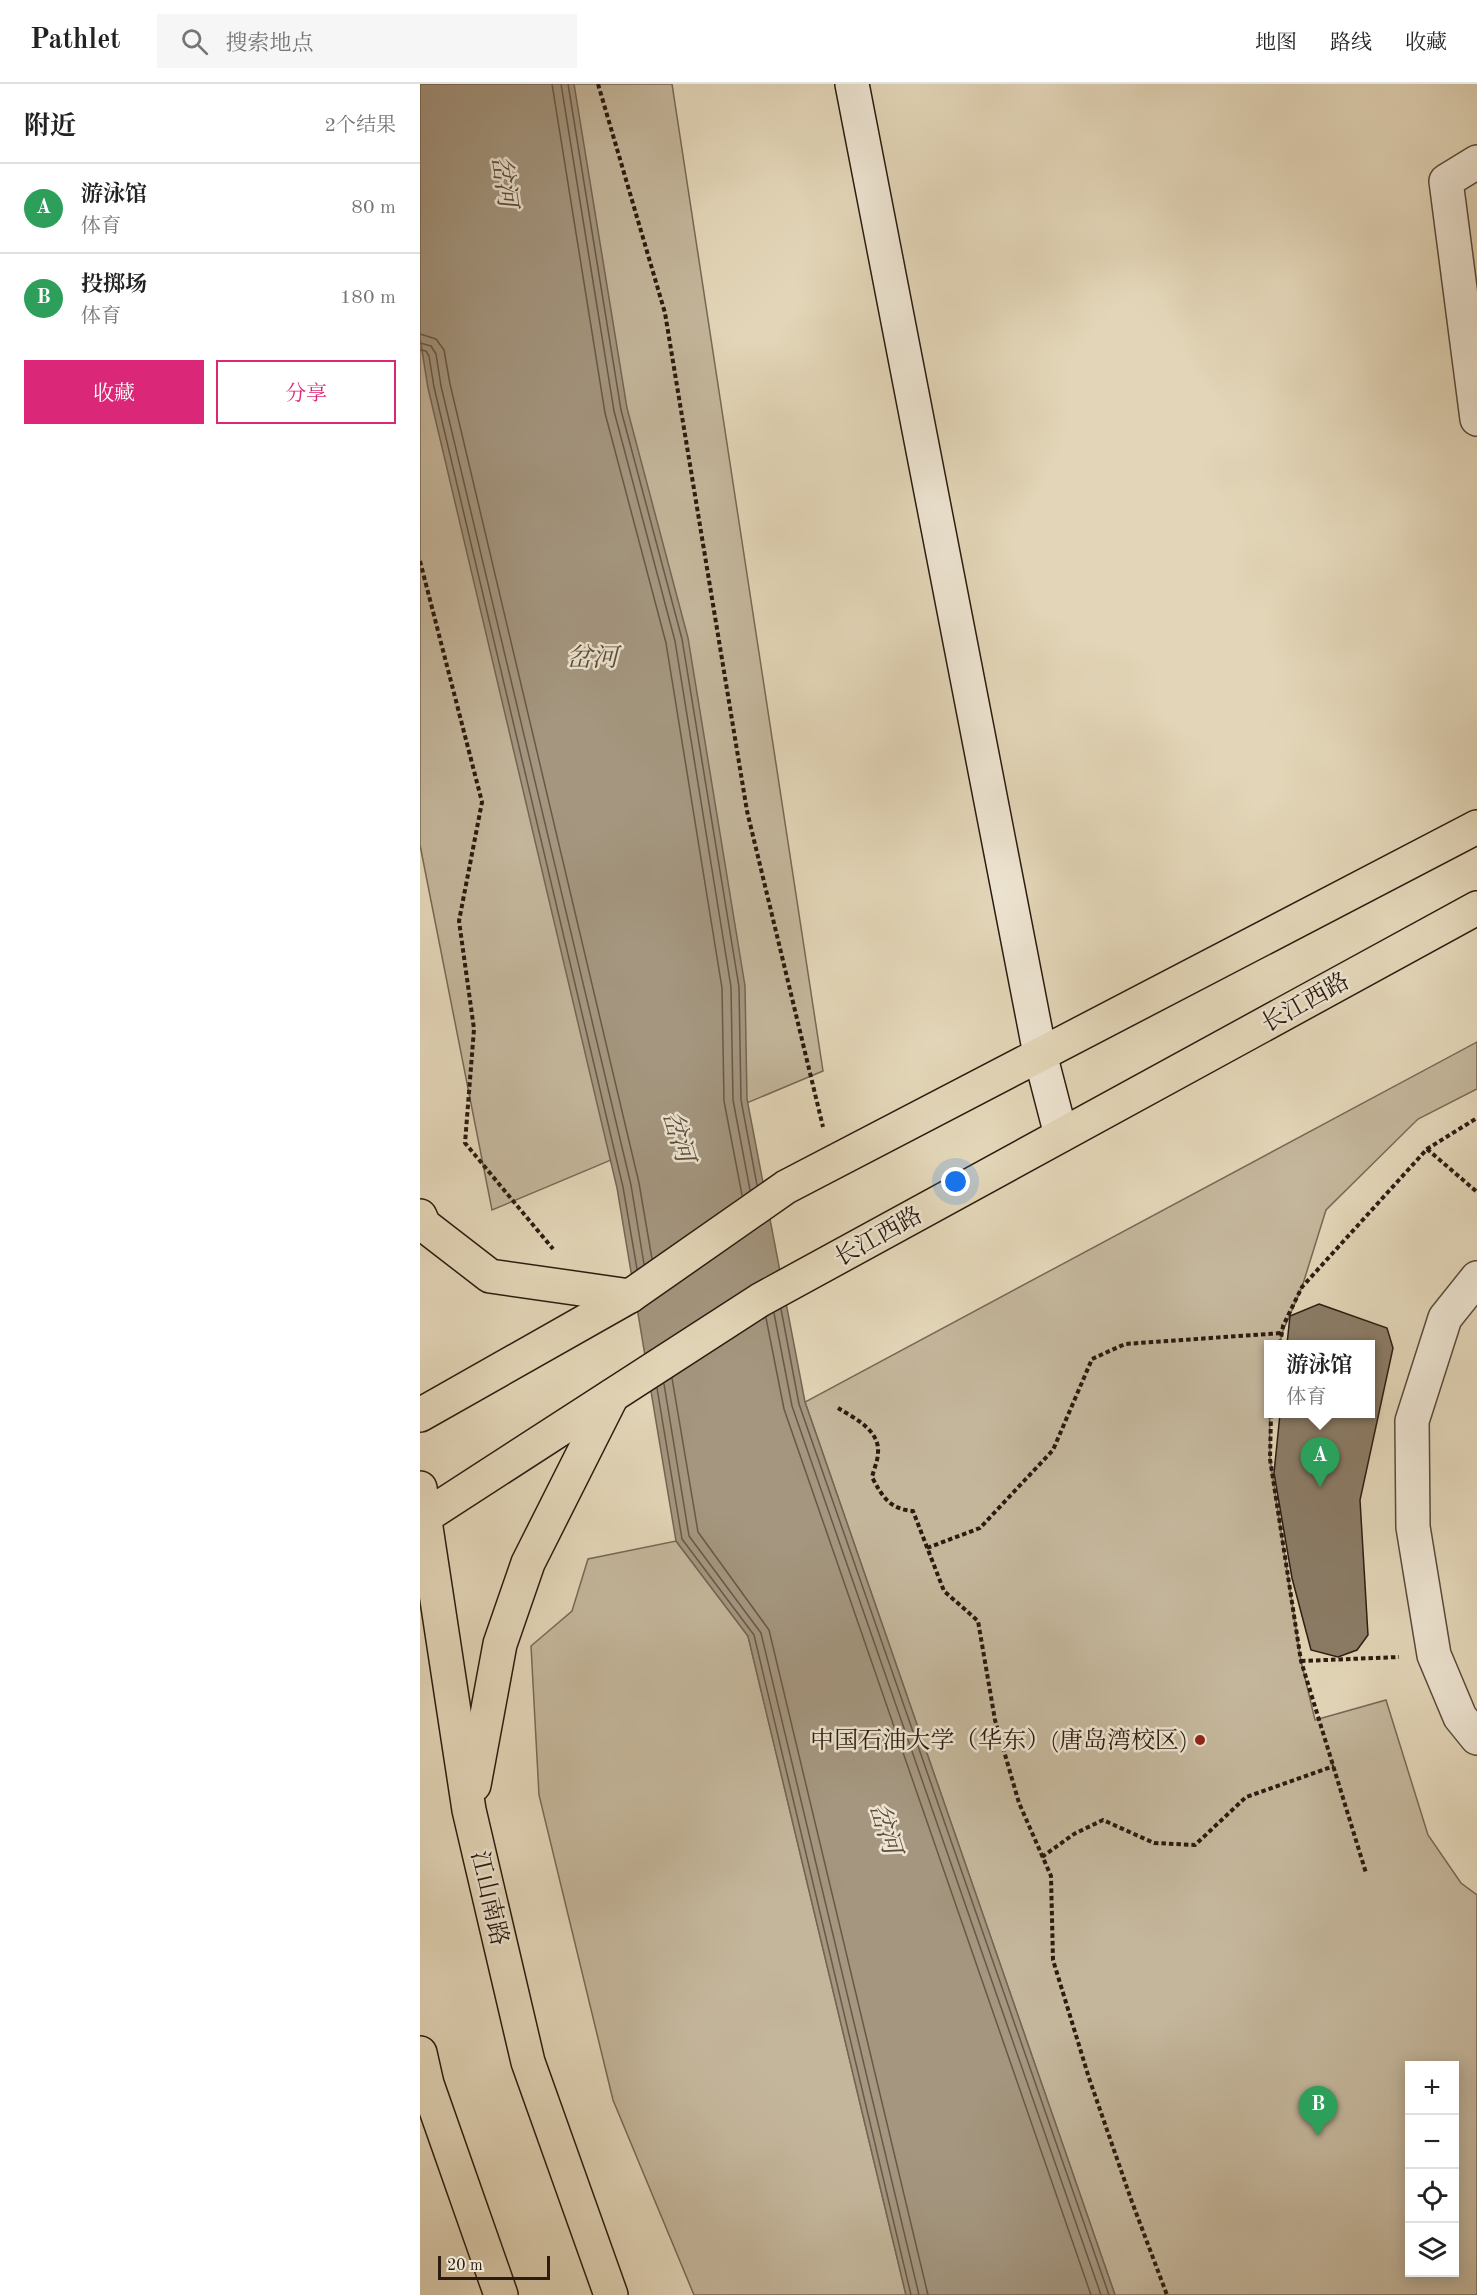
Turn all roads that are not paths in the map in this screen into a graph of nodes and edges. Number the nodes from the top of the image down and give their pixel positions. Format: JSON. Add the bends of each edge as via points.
{"nodes":[{"id":1,"x":852,"y":84,"type":"edge"},
{"id":2,"x":1477,"y":162,"type":"edge"},
{"id":3,"x":1477,"y":419,"type":"edge"},
{"id":4,"x":1477,"y":827,"type":"edge"},
{"id":5,"x":1477,"y":908,"type":"edge"},
{"id":6,"x":1040,"y":1054,"type":"junction"},
{"id":7,"x":1061,"y":1136,"type":"junction"},
{"id":8,"x":420,"y":1216,"type":"edge"},
{"id":9,"x":1477,"y":1278,"type":"edge"},
{"id":10,"x":630,"y":1296,"type":"junction"},
{"id":11,"x":612,"y":1396,"type":"junction"},
{"id":12,"x":420,"y":1415,"type":"edge"},
{"id":13,"x":422,"y":1507,"type":"edge"},
{"id":14,"x":1477,"y":1738,"type":"edge"},
{"id":15,"x":469,"y":1810,"type":"junction"},
{"id":16,"x":420,"y":2053,"type":"edge"},
{"id":17,"x":501,"y":2295,"type":"edge"},
{"id":18,"x":611,"y":2295,"type":"edge"}],
"edges":[{"from":1,"to":6,"type":"street"},
{"from":2,"to":3,"type":"street","via":[[1446,181]]},
{"from":4,"to":6,"type":"main road"},
{"from":5,"to":7,"type":"main road","name":"长江西路"},
{"from":6,"to":7,"type":"street"},
{"from":6,"to":10,"type":"main road","via":[[786,1187]]},
{"from":7,"to":11,"type":"main road","name":"长江西路","via":[[760,1300]]},
{"from":8,"to":10,"type":"main road","via":[[424,1225],[490,1276]]},
{"from":9,"to":14,"type":"street","via":[[1445,1318],[1412,1421],[1413,1527],[1434,1655],[1460,1717]]},
{"from":10,"to":12,"type":"main road"},
{"from":11,"to":13,"type":"main road","name":"长江西路"},
{"from":11,"to":15,"type":"main road","via":[[528,1563],[500,1644]]},
{"from":13,"to":15,"type":"main road","name":"江山南路"},
{"from":15,"to":18,"type":"main road","name":"江山南路","via":[[528,2062]]},
{"from":16,"to":17,"type":"main road","via":[[427,2084]]}]}
